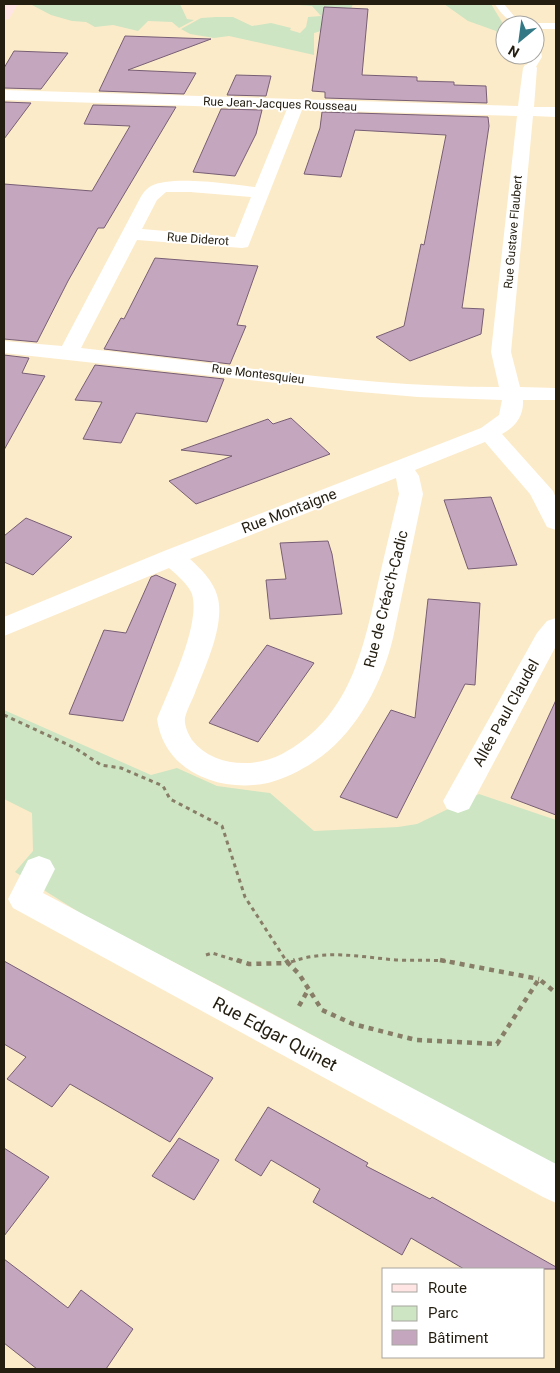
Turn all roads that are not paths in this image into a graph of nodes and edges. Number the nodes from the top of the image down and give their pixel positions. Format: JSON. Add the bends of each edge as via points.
{"nodes":[{"id":1,"x":11,"y":4,"type":"edge"},
{"id":2,"x":499,"y":4,"type":"edge"},
{"id":3,"x":508,"y":15,"type":"edge"},
{"id":4,"x":4,"y":16,"type":"edge"},
{"id":5,"x":532,"y":65,"type":"edge"},
{"id":6,"x":530,"y":68,"type":"joint"},
{"id":7,"x":4,"y":95,"type":"edge"},
{"id":8,"x":296,"y":106,"type":"junction"},
{"id":9,"x":524,"y":111,"type":"junction"},
{"id":10,"x":556,"y":112,"type":"edge"},
{"id":11,"x":261,"y":193,"type":"junction"},
{"id":12,"x":130,"y":234,"type":"junction"},
{"id":13,"x":4,"y":347,"type":"edge"},
{"id":14,"x":69,"y":352,"type":"junction"},
{"id":15,"x":556,"y":394,"type":"edge"},
{"id":16,"x":513,"y":395,"type":"junction"},
{"id":17,"x":489,"y":432,"type":"junction"},
{"id":18,"x":401,"y":467,"type":"junction"},
{"id":19,"x":556,"y":522,"type":"edge"},
{"id":20,"x":173,"y":557,"type":"junction"},
{"id":21,"x":4,"y":627,"type":"edge"},
{"id":22,"x":556,"y":627,"type":"edge"},
{"id":23,"x":458,"y":801,"type":"dead end"},
{"id":24,"x":39,"y":869,"type":"dead end"},
{"id":25,"x":556,"y":1184,"type":"edge"}],
"edges":[{"from":1,"to":4,"type":"street"},
{"from":2,"to":3,"type":"lane"},
{"from":5,"to":6,"type":"lane"},
{"from":6,"to":9,"type":"street","name":"Rue Gustave Flaubert"},
{"from":7,"to":8,"type":"street","name":"Rue Jean-Jacques Rousseau"},
{"from":8,"to":9,"type":"street","name":"Rue Jean-Jacques Rousseau"},
{"from":8,"to":11,"type":"street","name":"Rue Diderot"},
{"from":9,"to":10,"type":"street","name":"Rue Jean-Jacques Rousseau"},
{"from":9,"to":16,"type":"street","name":"Rue Gustave Flaubert","via":[[502,352],[502,363]]},
{"from":11,"to":12,"type":"street","via":[[175,186],[159,188],[151,196]]},
{"from":11,"to":12,"type":"street","name":"Rue Diderot","via":[[242,243]]},
{"from":12,"to":14,"type":"street"},
{"from":13,"to":14,"type":"street","name":"Rue Montesquieu"},
{"from":14,"to":16,"type":"street","name":"Rue Montesquieu","via":[[363,386]]},
{"from":15,"to":16,"type":"street"},
{"from":16,"to":17,"type":"street","name":"Rue Montaigne","via":[[513,412],[506,422]]},
{"from":17,"to":18,"type":"street","name":"Rue Montaigne"},
{"from":17,"to":19,"type":"street","via":[[541,491]]},
{"from":18,"to":20,"type":"street","name":"Rue Montaigne"},
{"from":18,"to":20,"type":"street","name":"Rue de Créac'h-Cadic","via":[[407,476],[411,494],[373,660],[343,715],[309,752],[287,766],[252,775],[222,772],[194,760],[176,739],[171,718],[204,627],[206,610],[205,597],[196,580]]},
{"from":20,"to":21,"type":"street","name":"Rue Montaigne"},
{"from":22,"to":23,"type":"street","name":"Allée Paul Claudel"},
{"from":24,"to":25,"type":"street","name":"Rue Edgar Quinet","via":[[24,899]]}]}
